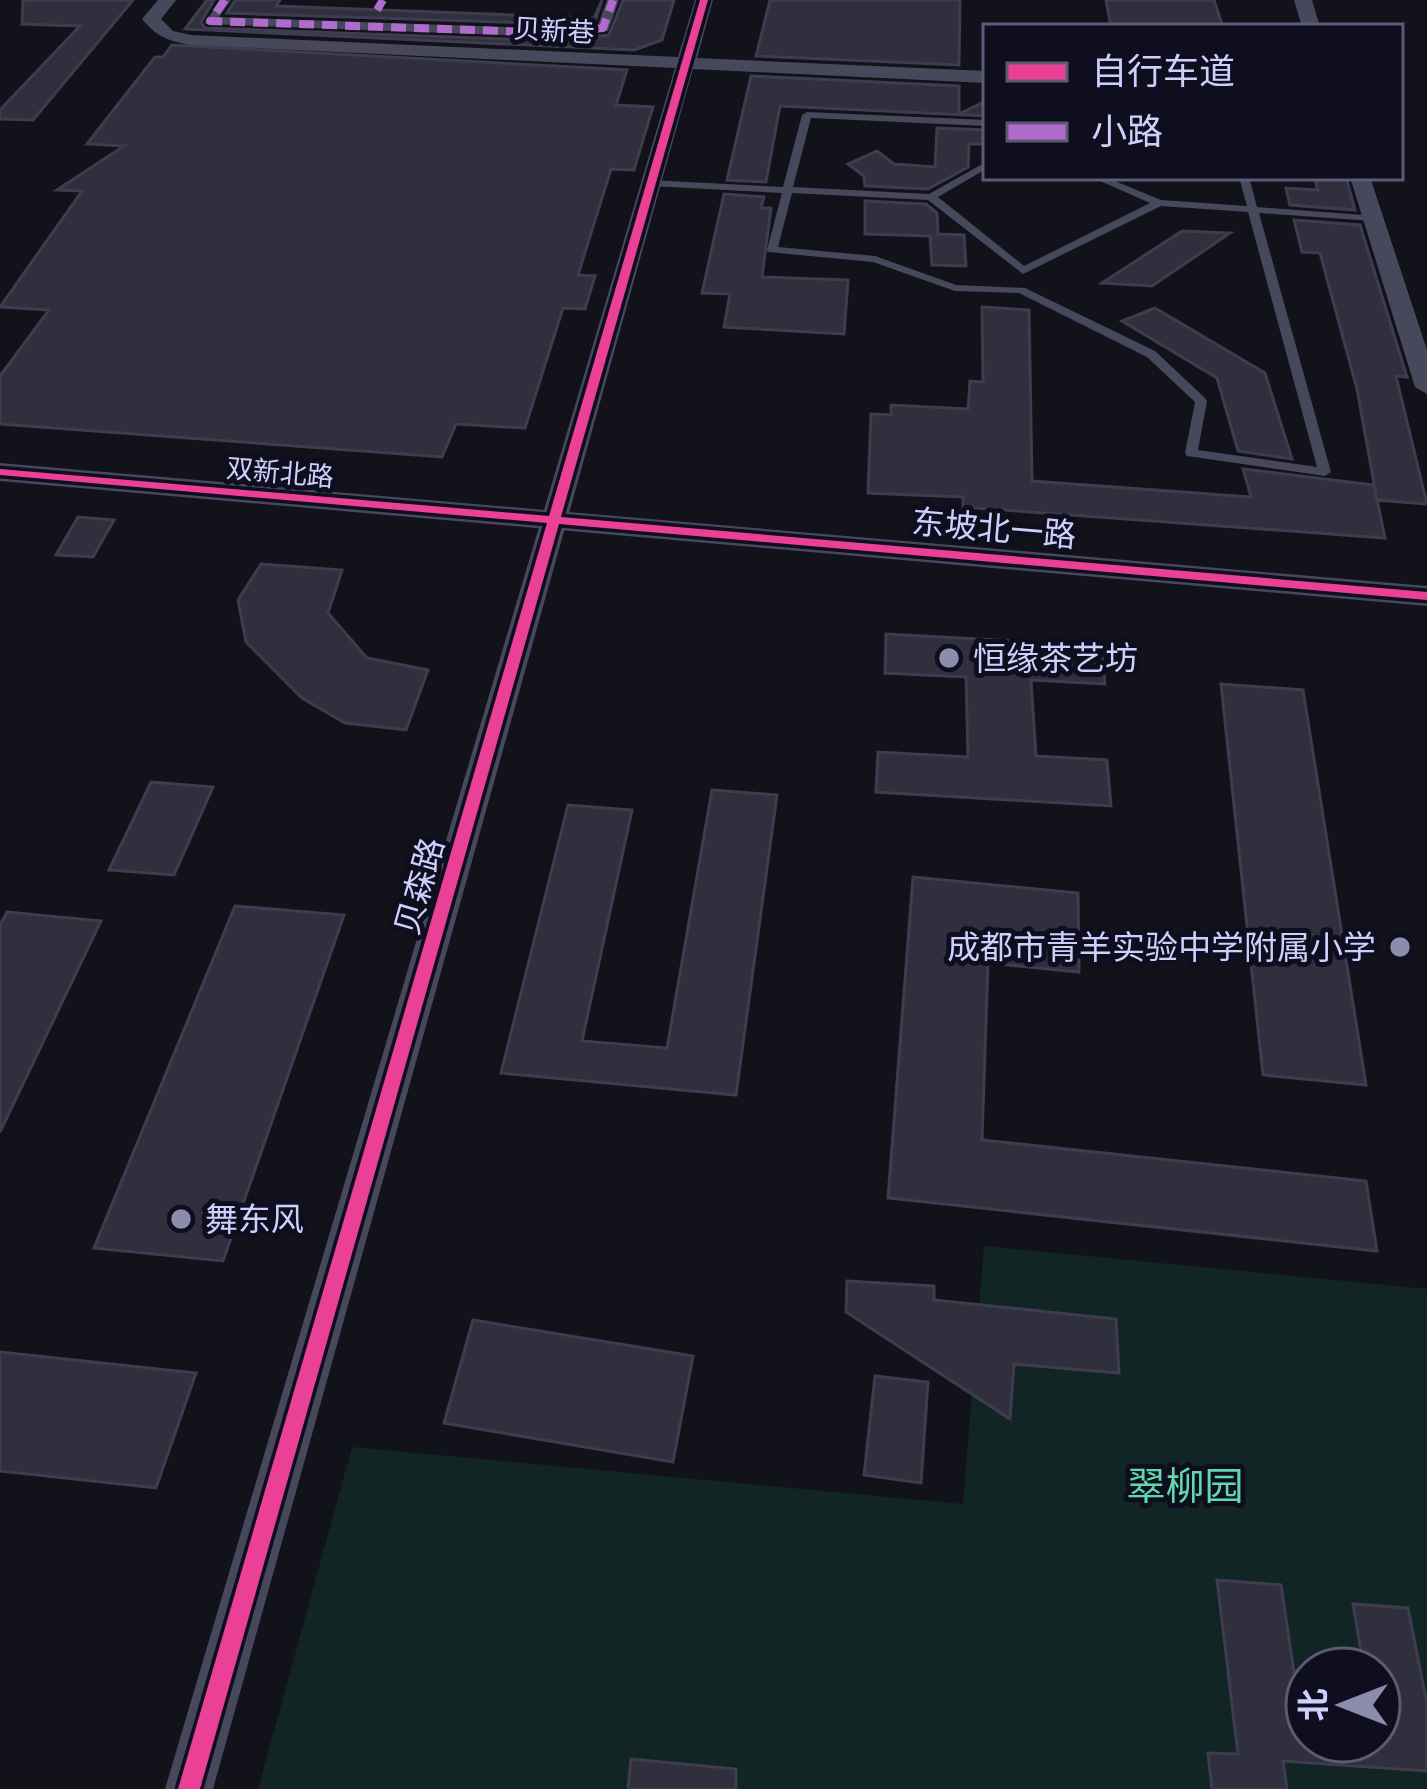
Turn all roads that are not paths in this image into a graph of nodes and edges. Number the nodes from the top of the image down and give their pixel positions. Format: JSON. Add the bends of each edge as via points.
{"nodes":[{"id":1,"x":167,"y":0,"type":"edge"},
{"id":2,"x":225,"y":0,"type":"edge"},
{"id":3,"x":613,"y":0,"type":"edge"},
{"id":4,"x":704,"y":0,"type":"edge"},
{"id":5,"x":686,"y":64,"type":"junction"},
{"id":6,"x":983,"y":77,"type":"edge"},
{"id":7,"x":983,"y":123,"type":"edge"},
{"id":8,"x":983,"y":167,"type":"edge"},
{"id":9,"x":1103,"y":180,"type":"edge"},
{"id":10,"x":1245,"y":180,"type":"edge"},
{"id":11,"x":1361,"y":180,"type":"edge"},
{"id":12,"x":650,"y":183,"type":"junction"},
{"id":13,"x":788,"y":190,"type":"junction"},
{"id":14,"x":932,"y":197,"type":"junction"},
{"id":15,"x":1160,"y":203,"type":"junction"},
{"id":16,"x":1250,"y":209,"type":"junction"},
{"id":17,"x":1373,"y":218,"type":"junction"},
{"id":18,"x":1024,"y":271,"type":"junction"},
{"id":19,"x":1021,"y":290,"type":"junction"},
{"id":20,"x":1427,"y":387,"type":"edge"},
{"id":21,"x":0,"y":456,"type":"edge"},
{"id":22,"x":0,"y":472,"type":"edge"},
{"id":23,"x":560,"y":512,"type":"junction"},
{"id":24,"x":1427,"y":574,"type":"edge"},
{"id":25,"x":1427,"y":596,"type":"edge"},
{"id":26,"x":189,"y":1789,"type":"edge"}],
"edges":[{"from":1,"to":5,"type":"street","name":"贝新巷","via":[[151,19],[167,35],[191,40]]},
{"from":2,"to":3,"type":"street","via":[[210,21],[560,33],[603,28]]},
{"from":4,"to":5,"type":"street","name":"贝森路"},
{"from":5,"to":6,"type":"street","name":"贝新巷"},
{"from":5,"to":12,"type":"street","name":"贝森路"},
{"from":7,"to":13,"type":"lane","via":[[807,115]]},
{"from":8,"to":14,"type":"lane"},
{"from":9,"to":15,"type":"lane"},
{"from":10,"to":16,"type":"lane"},
{"from":11,"to":17,"type":"street"},
{"from":12,"to":13,"type":"lane"},
{"from":12,"to":23,"type":"street","name":"贝森路"},
{"from":13,"to":14,"type":"lane"},
{"from":13,"to":19,"type":"lane","via":[[772,250],[875,259],[956,288]]},
{"from":14,"to":18,"type":"lane"},
{"from":15,"to":16,"type":"lane"},
{"from":15,"to":18,"type":"lane"},
{"from":16,"to":17,"type":"lane"},
{"from":16,"to":19,"type":"lane","via":[[1325,472],[1191,453],[1201,401],[1151,354]]},
{"from":17,"to":20,"type":"street"},
{"from":18,"to":19,"type":"lane"},
{"from":21,"to":23,"type":"street","name":"双新北路"},
{"from":22,"to":23,"type":"street","name":"双新北路"},
{"from":23,"to":24,"type":"street"},
{"from":23,"to":25,"type":"street","name":"东坡北一路"},
{"from":23,"to":26,"type":"street","name":"贝森路"}]}
